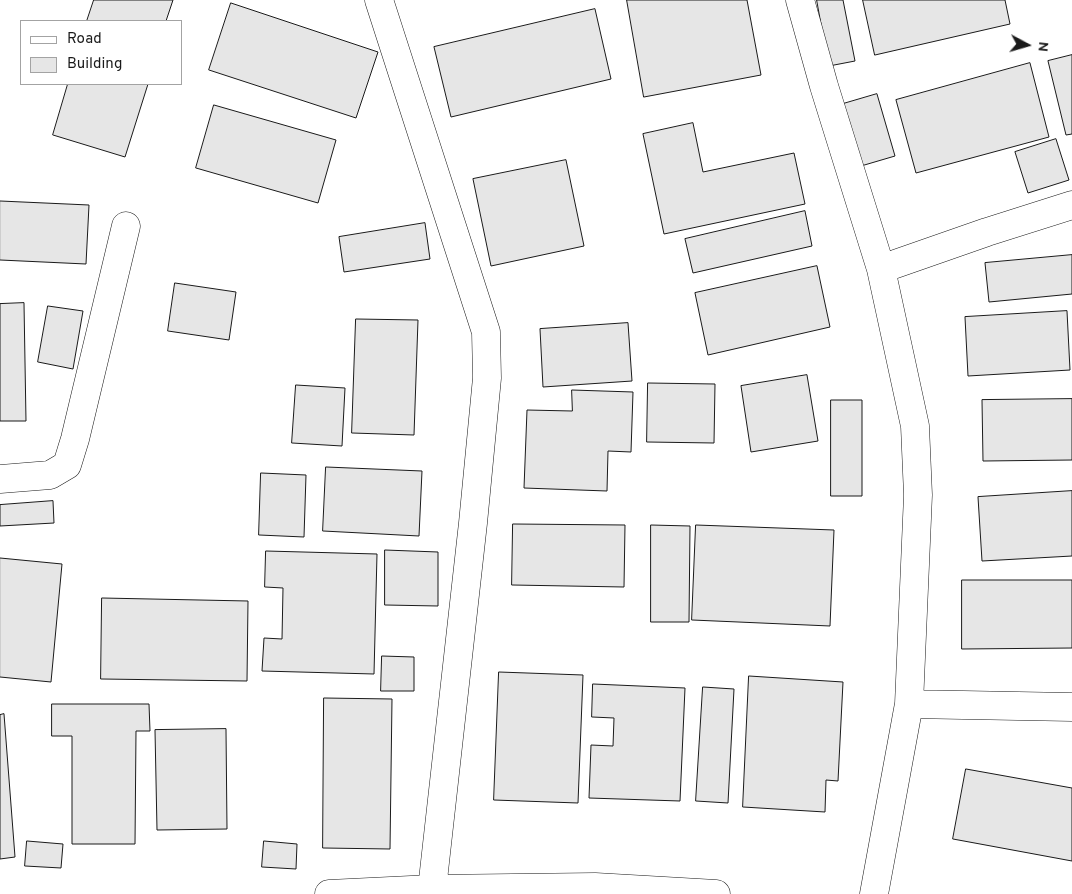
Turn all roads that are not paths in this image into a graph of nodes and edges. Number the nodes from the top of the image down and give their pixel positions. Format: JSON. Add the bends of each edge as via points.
{"nodes":[{"id":1,"x":379,"y":0,"type":"edge"},
{"id":2,"x":800,"y":0,"type":"edge"},
{"id":3,"x":1072,"y":205,"type":"edge"},
{"id":4,"x":126,"y":226,"type":"dead end"},
{"id":5,"x":881,"y":269,"type":"junction"},
{"id":6,"x":0,"y":479,"type":"edge"},
{"id":7,"x":909,"y":704,"type":"junction"},
{"id":8,"x":1072,"y":707,"type":"edge"},
{"id":9,"x":432,"y":889,"type":"junction"},
{"id":10,"x":329,"y":894,"type":"edge"},
{"id":11,"x":716,"y":894,"type":"edge"},
{"id":12,"x":874,"y":894,"type":"edge"}],
"edges":[{"from":1,"to":9,"type":"street","via":[[486,332],[487,378],[473,523]]},
{"from":2,"to":5,"type":"street"},
{"from":3,"to":5,"type":"street"},
{"from":4,"to":6,"type":"street","via":[[67,464],[50,475]]},
{"from":5,"to":7,"type":"street","via":[[915,426],[918,495]]},
{"from":7,"to":8,"type":"street"},
{"from":7,"to":12,"type":"street"},
{"from":9,"to":10,"type":"street"},
{"from":9,"to":11,"type":"street","via":[[595,887]]}]}
